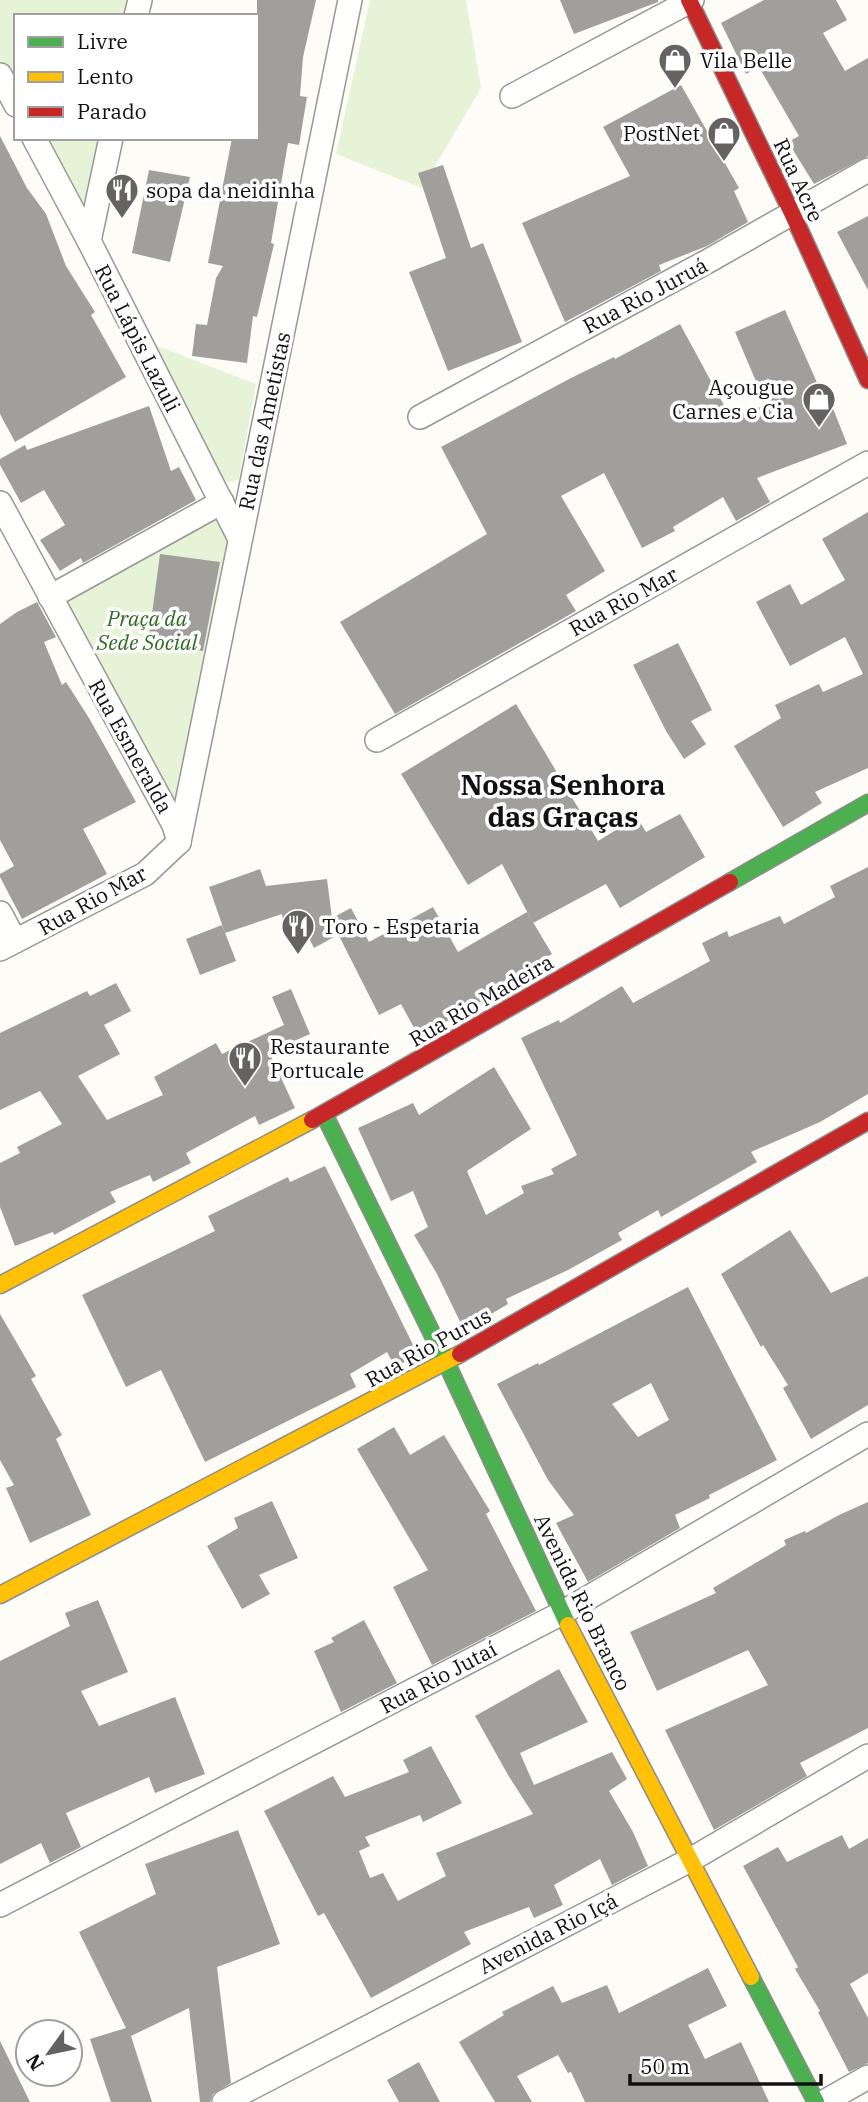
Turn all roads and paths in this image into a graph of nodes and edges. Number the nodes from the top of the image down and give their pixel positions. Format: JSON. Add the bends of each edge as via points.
{"nodes":[{"id":1,"x":350,"y":0,"type":"edge"},
{"id":2,"x":690,"y":0,"type":"edge"},
{"id":3,"x":0,"y":75,"type":"edge"},
{"id":4,"x":512,"y":96,"type":"dead end"},
{"id":5,"x":14,"y":101,"type":"edge"},
{"id":6,"x":35,"y":140,"type":"edge"},
{"id":7,"x":111,"y":140,"type":"edge"},
{"id":8,"x":868,"y":170,"type":"edge"},
{"id":9,"x":792,"y":213,"type":"junction"},
{"id":10,"x":89,"y":242,"type":"junction"},
{"id":11,"x":868,"y":380,"type":"edge"},
{"id":12,"x":420,"y":417,"type":"dead end"},
{"id":13,"x":868,"y":463,"type":"edge"},
{"id":14,"x":222,"y":502,"type":"junction"},
{"id":15,"x":0,"y":503,"type":"edge"},
{"id":16,"x":240,"y":539,"type":"junction"},
{"id":17,"x":50,"y":597,"type":"junction"},
{"id":18,"x":377,"y":740,"type":"dead end"},
{"id":19,"x":868,"y":803,"type":"edge"},
{"id":20,"x":179,"y":842,"type":"junction"},
{"id":21,"x":0,"y":913,"type":"edge"},
{"id":22,"x":8,"y":945,"type":"edge"},
{"id":23,"x":324,"y":1114,"type":"junction"},
{"id":24,"x":868,"y":1121,"type":"edge"},
{"id":25,"x":0,"y":1285,"type":"edge"},
{"id":26,"x":446,"y":1362,"type":"junction"},
{"id":27,"x":868,"y":1434,"type":"edge"},
{"id":28,"x":0,"y":1595,"type":"edge"},
{"id":29,"x":562,"y":1613,"type":"junction"},
{"id":30,"x":868,"y":1756,"type":"edge"},
{"id":31,"x":692,"y":1859,"type":"junction"},
{"id":32,"x":0,"y":1905,"type":"edge"},
{"id":33,"x":868,"y":2077,"type":"edge"},
{"id":34,"x":224,"y":2102,"type":"edge"},
{"id":35,"x":816,"y":2102,"type":"edge"},
{"id":36,"x":824,"y":2102,"type":"edge"}],
"edges":[{"from":1,"to":16,"type":"street","name":"Rua das Ametistas"},
{"from":2,"to":4,"type":"street"},
{"from":2,"to":9,"type":"street","name":"Rua Acre"},
{"from":3,"to":5,"type":"street"},
{"from":6,"to":10,"type":"street","name":"Rua Lápis Lazuli"},
{"from":7,"to":10,"type":"street"},
{"from":8,"to":9,"type":"street","name":"Rua Rio Juruá"},
{"from":9,"to":11,"type":"street","name":"Rua Acre"},
{"from":9,"to":12,"type":"street","name":"Rua Rio Juruá"},
{"from":10,"to":14,"type":"street","name":"Rua Lápis Lazuli"},
{"from":13,"to":18,"type":"street","name":"Rua Rio Mar"},
{"from":14,"to":16,"type":"street","name":"Rua Lápis Lazuli"},
{"from":14,"to":17,"type":"street"},
{"from":15,"to":17,"type":"street","name":"Rua Esmeralda"},
{"from":16,"to":20,"type":"street","name":"Rua das Ametistas"},
{"from":17,"to":20,"type":"street","name":"Rua Esmeralda"},
{"from":19,"to":23,"type":"street","name":"Rua Rio Madeira"},
{"from":20,"to":22,"type":"street","name":"Rua Rio Mar","via":[[145,874]]},
{"from":21,"to":22,"type":"street"},
{"from":23,"to":25,"type":"street","name":"Rua Rio Madeira"},
{"from":23,"to":26,"type":"street","name":"Avenida Rio Branco"},
{"from":24,"to":26,"type":"street","name":"Rua Rio Purus"},
{"from":26,"to":28,"type":"street","name":"Rua Rio Purus"},
{"from":26,"to":29,"type":"street","name":"Avenida Rio Branco"},
{"from":27,"to":29,"type":"street","name":"Rua Rio Jutaí"},
{"from":29,"to":31,"type":"street","name":"Avenida Rio Branco"},
{"from":29,"to":32,"type":"street","name":"Rua Rio Jutaí"},
{"from":30,"to":31,"type":"street","name":"Avenida Rio Içá"},
{"from":31,"to":34,"type":"street","name":"Avenida Rio Içá"},
{"from":31,"to":35,"type":"street","name":"Avenida Rio Branco"},
{"from":33,"to":36,"type":"street"}]}
